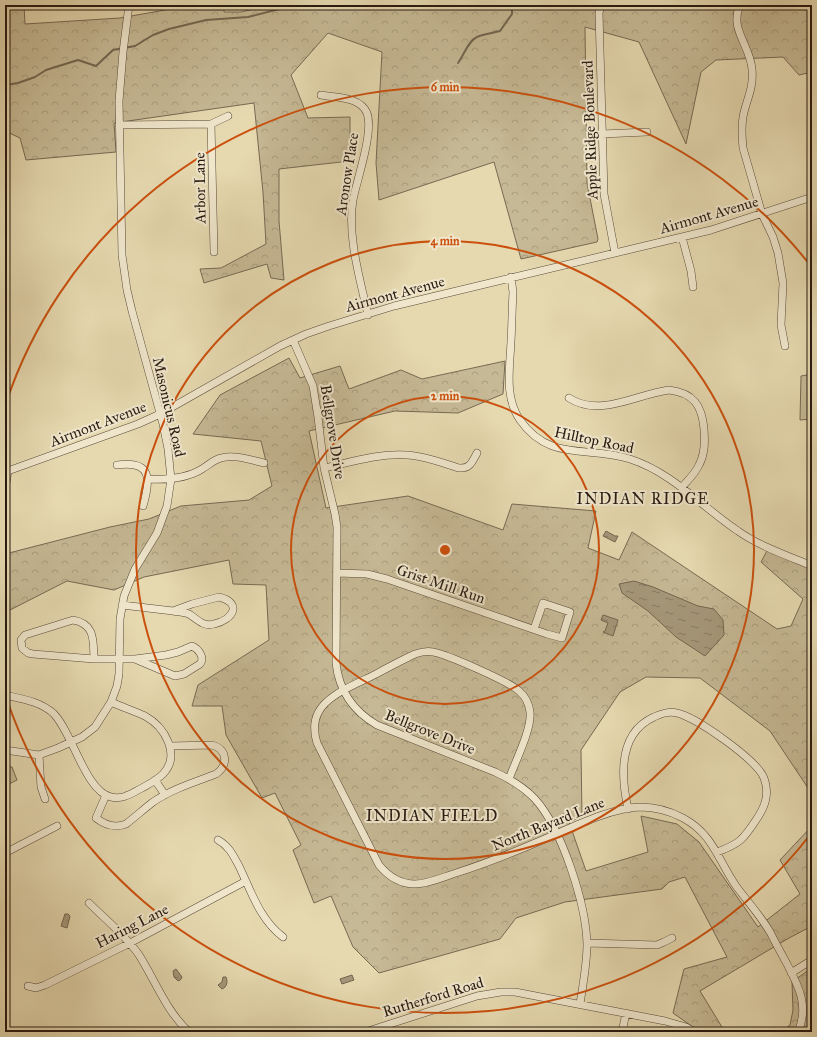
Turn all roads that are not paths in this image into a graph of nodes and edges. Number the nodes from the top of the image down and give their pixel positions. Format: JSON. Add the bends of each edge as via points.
{"nodes":[{"id":1,"x":129,"y":5,"type":"edge"},
{"id":2,"x":600,"y":5,"type":"edge"},
{"id":3,"x":740,"y":5,"type":"edge"},
{"id":4,"x":321,"y":95,"type":"dead end"},
{"id":5,"x":228,"y":116,"type":"dead end"},
{"id":6,"x":211,"y":124,"type":"junction"},
{"id":7,"x":119,"y":125,"type":"junction"},
{"id":8,"x":647,"y":132,"type":"dead end"},
{"id":9,"x":602,"y":134,"type":"junction"},
{"id":10,"x":812,"y":197,"type":"edge"},
{"id":11,"x":762,"y":214,"type":"junction"},
{"id":12,"x":682,"y":237,"type":"junction"},
{"id":13,"x":214,"y":252,"type":"dead end"},
{"id":14,"x":615,"y":254,"type":"junction"},
{"id":15,"x":511,"y":277,"type":"junction"},
{"id":16,"x":693,"y":287,"type":"dead end"},
{"id":17,"x":368,"y":315,"type":"junction"},
{"id":18,"x":293,"y":340,"type":"junction"},
{"id":19,"x":785,"y":346,"type":"dead end"},
{"id":20,"x":569,"y":398,"type":"dead end"},
{"id":21,"x":160,"y":414,"type":"junction"},
{"id":22,"x":477,"y":453,"type":"dead end"},
{"id":23,"x":264,"y":463,"type":"dead end"},
{"id":24,"x":117,"y":465,"type":"dead end"},
{"id":25,"x":324,"y":468,"type":"junction"},
{"id":26,"x":7,"y":471,"type":"edge"},
{"id":27,"x":148,"y":479,"type":"junction"},
{"id":28,"x":171,"y":479,"type":"junction"},
{"id":29,"x":682,"y":487,"type":"junction"},
{"id":30,"x":143,"y":506,"type":"dead end"},
{"id":31,"x":5,"y":515,"type":"edge"},
{"id":32,"x":812,"y":566,"type":"edge"},
{"id":33,"x":337,"y":573,"type":"junction"},
{"id":34,"x":122,"y":605,"type":"junction"},
{"id":35,"x":173,"y":611,"type":"junction"},
{"id":36,"x":534,"y":629,"type":"junction"},
{"id":37,"x":120,"y":658,"type":"junction"},
{"id":38,"x":94,"y":659,"type":"junction"},
{"id":39,"x":135,"y":659,"type":"junction"},
{"id":40,"x":343,"y":691,"type":"junction"},
{"id":41,"x":5,"y":695,"type":"edge"},
{"id":42,"x":111,"y":702,"type":"junction"},
{"id":43,"x":70,"y":743,"type":"junction"},
{"id":44,"x":170,"y":746,"type":"junction"},
{"id":45,"x":5,"y":750,"type":"edge"},
{"id":46,"x":39,"y":755,"type":"junction"},
{"id":47,"x":509,"y":779,"type":"junction"},
{"id":48,"x":155,"y":780,"type":"junction"},
{"id":49,"x":106,"y":795,"type":"junction"},
{"id":50,"x":165,"y":795,"type":"junction"},
{"id":51,"x":45,"y":799,"type":"dead end"},
{"id":52,"x":628,"y":808,"type":"junction"},
{"id":53,"x":57,"y":826,"type":"dead end"},
{"id":54,"x":558,"y":834,"type":"junction"},
{"id":55,"x":218,"y":840,"type":"dead end"},
{"id":56,"x":717,"y":852,"type":"junction"},
{"id":57,"x":5,"y":854,"type":"edge"},
{"id":58,"x":246,"y":881,"type":"junction"},
{"id":59,"x":89,"y":903,"type":"dead end"},
{"id":60,"x":283,"y":937,"type":"dead end"},
{"id":61,"x":672,"y":938,"type":"dead end"},
{"id":62,"x":130,"y":943,"type":"junction"},
{"id":63,"x":587,"y":944,"type":"junction"},
{"id":64,"x":812,"y":960,"type":"edge"},
{"id":65,"x":791,"y":973,"type":"junction"},
{"id":66,"x":28,"y":986,"type":"dead end"},
{"id":67,"x":580,"y":1004,"type":"junction"},
{"id":68,"x":626,"y":1014,"type":"junction"},
{"id":69,"x":189,"y":1032,"type":"edge"},
{"id":70,"x":365,"y":1032,"type":"edge"},
{"id":71,"x":622,"y":1032,"type":"edge"},
{"id":72,"x":695,"y":1032,"type":"edge"},
{"id":73,"x":798,"y":1032,"type":"edge"}],
"edges":[{"from":1,"to":7,"type":"street","name":"Masonicus Road","via":[[119,85]]},
{"from":2,"to":9,"type":"street","name":"Apple Ridge Boulevard"},
{"from":3,"to":11,"type":"street","via":[[737,12],[737,27],[750,58],[752,80],[743,117],[743,148]]},
{"from":4,"to":17,"type":"street","name":"Aronow Place","via":[[357,102],[368,114],[368,137],[353,200],[352,221]]},
{"from":5,"to":6,"type":"street"},
{"from":6,"to":7,"type":"street"},
{"from":6,"to":13,"type":"street","name":"Arbor Lane"},
{"from":7,"to":21,"type":"street","name":"Masonicus Road","via":[[123,261],[132,311]]},
{"from":8,"to":9,"type":"street"},
{"from":9,"to":14,"type":"street","name":"Apple Ridge Boulevard","via":[[604,194]]},
{"from":10,"to":11,"type":"street","name":"Airmont Avenue"},
{"from":11,"to":12,"type":"street","name":"Airmont Avenue"},
{"from":11,"to":19,"type":"street","via":[[773,237],[782,270],[781,325]]},
{"from":12,"to":14,"type":"street","name":"Airmont Avenue"},
{"from":12,"to":16,"type":"street"},
{"from":14,"to":15,"type":"street","name":"Airmont Avenue"},
{"from":15,"to":17,"type":"street","name":"Airmont Avenue","via":[[394,306]]},
{"from":15,"to":29,"type":"street","name":"Hilltop Road","via":[[513,292],[509,389],[514,409],[526,428],[551,446],[572,452],[599,452],[630,459]]},
{"from":17,"to":18,"type":"street","name":"Airmont Avenue"},
{"from":18,"to":21,"type":"street","name":"Airmont Avenue"},
{"from":18,"to":25,"type":"street","name":"Bellgrove Drive","via":[[313,386]]},
{"from":20,"to":29,"type":"street","via":[[590,406],[620,403],[669,390],[691,397],[703,416],[704,447],[699,464]]},
{"from":21,"to":26,"type":"street","name":"Airmont Avenue"},
{"from":21,"to":28,"type":"street","name":"Masonicus Road","via":[[168,449]]},
{"from":22,"to":25,"type":"street","via":[[472,464],[464,468],[408,455],[386,456]]},
{"from":23,"to":28,"type":"street","via":[[234,457],[222,458],[192,474]]},
{"from":24,"to":27,"type":"street","via":[[139,466],[145,470]]},
{"from":25,"to":33,"type":"street","name":"Bellgrove Drive","via":[[337,527]]},
{"from":26,"to":31,"type":"street"},
{"from":27,"to":28,"type":"street"},
{"from":27,"to":30,"type":"street"},
{"from":28,"to":34,"type":"street","name":"Masonicus Road","via":[[162,521],[129,581]]},
{"from":29,"to":32,"type":"street","name":"Hilltop Road","via":[[739,532]]},
{"from":33,"to":36,"type":"street","name":"Grist Mill Run","via":[[367,574],[387,579]]},
{"from":33,"to":40,"type":"street","name":"Bellgrove Drive","via":[[336,663]]},
{"from":34,"to":35,"type":"street"},
{"from":34,"to":37,"type":"street","name":"Masonicus Road"},
{"from":35,"to":35,"type":"street","via":[[183,612],[196,621],[210,625],[228,619],[233,607],[232,603],[219,597]]},
{"from":36,"to":36,"type":"street","name":"Grist Mill Run","via":[[543,603],[570,612],[562,638]]},
{"from":37,"to":38,"type":"street"},
{"from":37,"to":39,"type":"street"},
{"from":37,"to":42,"type":"street","name":"Masonicus Road","via":[[117,686]]},
{"from":38,"to":38,"type":"street","via":[[91,631],[78,621],[68,621],[25,636],[21,640],[22,648],[28,653]]},
{"from":39,"to":39,"type":"street","via":[[175,676],[184,674],[200,664],[203,658],[192,646],[166,655]]},
{"from":40,"to":47,"type":"street","name":"Bellgrove Drive","via":[[361,714],[377,725]]},
{"from":40,"to":47,"type":"street","name":"North Bayard Lane","via":[[408,657],[424,652],[439,653],[509,684],[520,691],[529,709],[530,720]]},
{"from":40,"to":54,"type":"street","name":"North Bayard Lane","via":[[331,698],[318,712],[315,736],[379,865],[391,877],[407,883],[424,883],[508,855]]},
{"from":41,"to":43,"type":"street","via":[[34,702],[48,710],[60,722]]},
{"from":42,"to":43,"type":"street","name":"Masonicus Road","via":[[95,727]]},
{"from":42,"to":44,"type":"street","via":[[153,722]]},
{"from":43,"to":46,"type":"street","name":"Masonicus Road"},
{"from":43,"to":49,"type":"street","via":[[88,776]]},
{"from":44,"to":48,"type":"street","via":[[169,764]]},
{"from":44,"to":50,"type":"street","via":[[212,745],[221,750],[225,763],[216,774]]},
{"from":45,"to":46,"type":"street","name":"Masonicus Road"},
{"from":46,"to":51,"type":"street"},
{"from":47,"to":54,"type":"street","name":"Bellgrove Drive","via":[[534,799]]},
{"from":48,"to":49,"type":"street","via":[[130,795],[119,798]]},
{"from":48,"to":50,"type":"street"},
{"from":49,"to":50,"type":"street","via":[[96,818],[116,826],[126,824]]},
{"from":52,"to":54,"type":"street","name":"North Bayard Lane"},
{"from":52,"to":56,"type":"street","name":"North Bayard Lane","via":[[660,809],[683,818],[702,832]]},
{"from":52,"to":56,"type":"street","via":[[623,768],[632,736],[652,718],[677,712],[717,735],[750,760],[761,772],[766,785],[767,794],[763,809],[748,832],[739,842]]},
{"from":53,"to":57,"type":"street"},
{"from":54,"to":63,"type":"street","name":"Bellgrove Drive","via":[[584,914]]},
{"from":55,"to":58,"type":"street","via":[[229,848]]},
{"from":56,"to":65,"type":"street","name":"North Bayard Lane","via":[[731,879],[769,930]]},
{"from":58,"to":60,"type":"street","via":[[266,920],[274,931]]},
{"from":58,"to":62,"type":"street","name":"Haring Lane"},
{"from":59,"to":62,"type":"street"},
{"from":61,"to":63,"type":"street","via":[[657,945]]},
{"from":62,"to":66,"type":"street","name":"Haring Lane","via":[[44,985],[36,988]]},
{"from":62,"to":69,"type":"street","via":[[172,1013]]},
{"from":63,"to":67,"type":"street","name":"Bellgrove Drive"},
{"from":64,"to":65,"type":"street"},
{"from":65,"to":73,"type":"street","name":"North Bayard Lane","via":[[800,989],[802,999],[802,1021]]},
{"from":67,"to":68,"type":"street"},
{"from":67,"to":70,"type":"street","name":"Rutherford Road","via":[[515,992],[501,992],[477,996]]},
{"from":68,"to":71,"type":"street"},
{"from":68,"to":72,"type":"street","via":[[675,1023]]}]}
